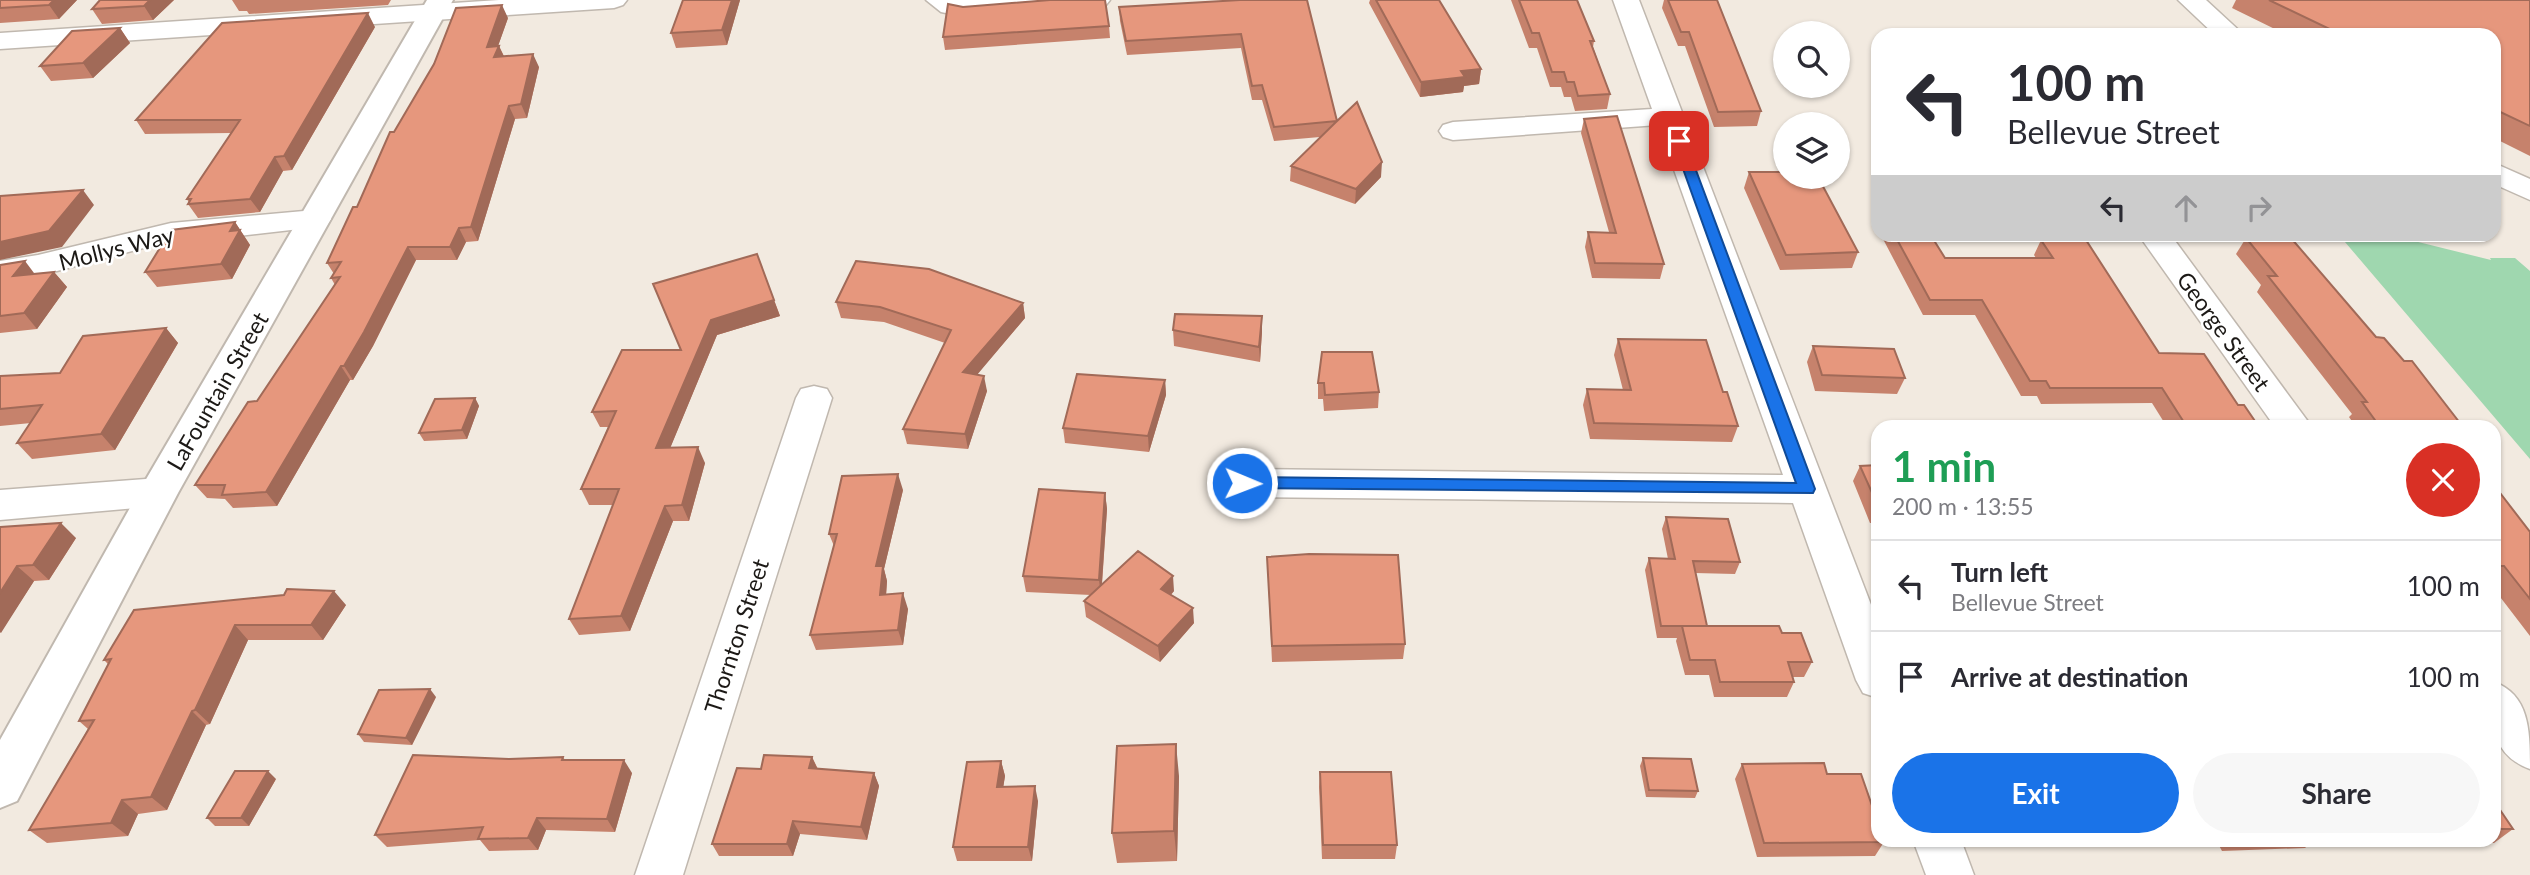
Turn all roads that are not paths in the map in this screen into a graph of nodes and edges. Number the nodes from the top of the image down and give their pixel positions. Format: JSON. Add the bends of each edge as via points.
{"nodes":[{"id":1,"x":614,"y":0,"type":"edge"},
{"id":2,"x":939,"y":0,"type":"edge"},
{"id":3,"x":1097,"y":0,"type":"edge"},
{"id":4,"x":1626,"y":0,"type":"edge"},
{"id":5,"x":2192,"y":0,"type":"edge"},
{"id":6,"x":437,"y":6,"type":"edge"},
{"id":7,"x":2220,"y":28,"type":"edge"},
{"id":8,"x":0,"y":41,"type":"edge"},
{"id":9,"x":1670,"y":116,"type":"junction"},
{"id":10,"x":1453,"y":131,"type":"dead end"},
{"id":11,"x":2501,"y":176,"type":"edge"},
{"id":12,"x":2530,"y":191,"type":"edge"},
{"id":13,"x":315,"y":219,"type":"junction"},
{"id":14,"x":2159,"y":242,"type":"edge"},
{"id":15,"x":0,"y":271,"type":"edge"},
{"id":16,"x":814,"y":398,"type":"dead end"},
{"id":17,"x":2289,"y":420,"type":"edge"},
{"id":18,"x":1242,"y":483,"type":"dead end"},
{"id":19,"x":1807,"y":489,"type":"junction"},
{"id":20,"x":159,"y":492,"type":"junction"},
{"id":21,"x":0,"y":505,"type":"edge"},
{"id":22,"x":1871,"y":661,"type":"edge"},
{"id":23,"x":2501,"y":710,"type":"edge"},
{"id":24,"x":2530,"y":750,"type":"edge"},
{"id":25,"x":0,"y":786,"type":"edge"},
{"id":26,"x":1940,"y":847,"type":"edge"},
{"id":27,"x":659,"y":875,"type":"edge"},
{"id":28,"x":1950,"y":875,"type":"edge"}],
"edges":[{"from":1,"to":6,"type":"street"},
{"from":2,"to":3,"type":"street","via":[[965,9]]},
{"from":4,"to":9,"type":"street"},
{"from":5,"to":7,"type":"street"},
{"from":6,"to":8,"type":"street"},
{"from":6,"to":13,"type":"street","name":"LaFountain Street"},
{"from":9,"to":10,"type":"street"},
{"from":9,"to":19,"type":"street"},
{"from":11,"to":12,"type":"street"},
{"from":13,"to":15,"type":"street","name":"Mollys Way","via":[[172,232],[66,260]]},
{"from":13,"to":20,"type":"street","name":"LaFountain Street"},
{"from":14,"to":17,"type":"street","name":"George Street"},
{"from":16,"to":27,"type":"street","name":"Thornton Street"},
{"from":18,"to":19,"type":"street"},
{"from":19,"to":22,"type":"street"},
{"from":20,"to":21,"type":"street"},
{"from":20,"to":25,"type":"street","name":"LaFountain Street"},
{"from":23,"to":24,"type":"street"},
{"from":26,"to":28,"type":"street"}]}
